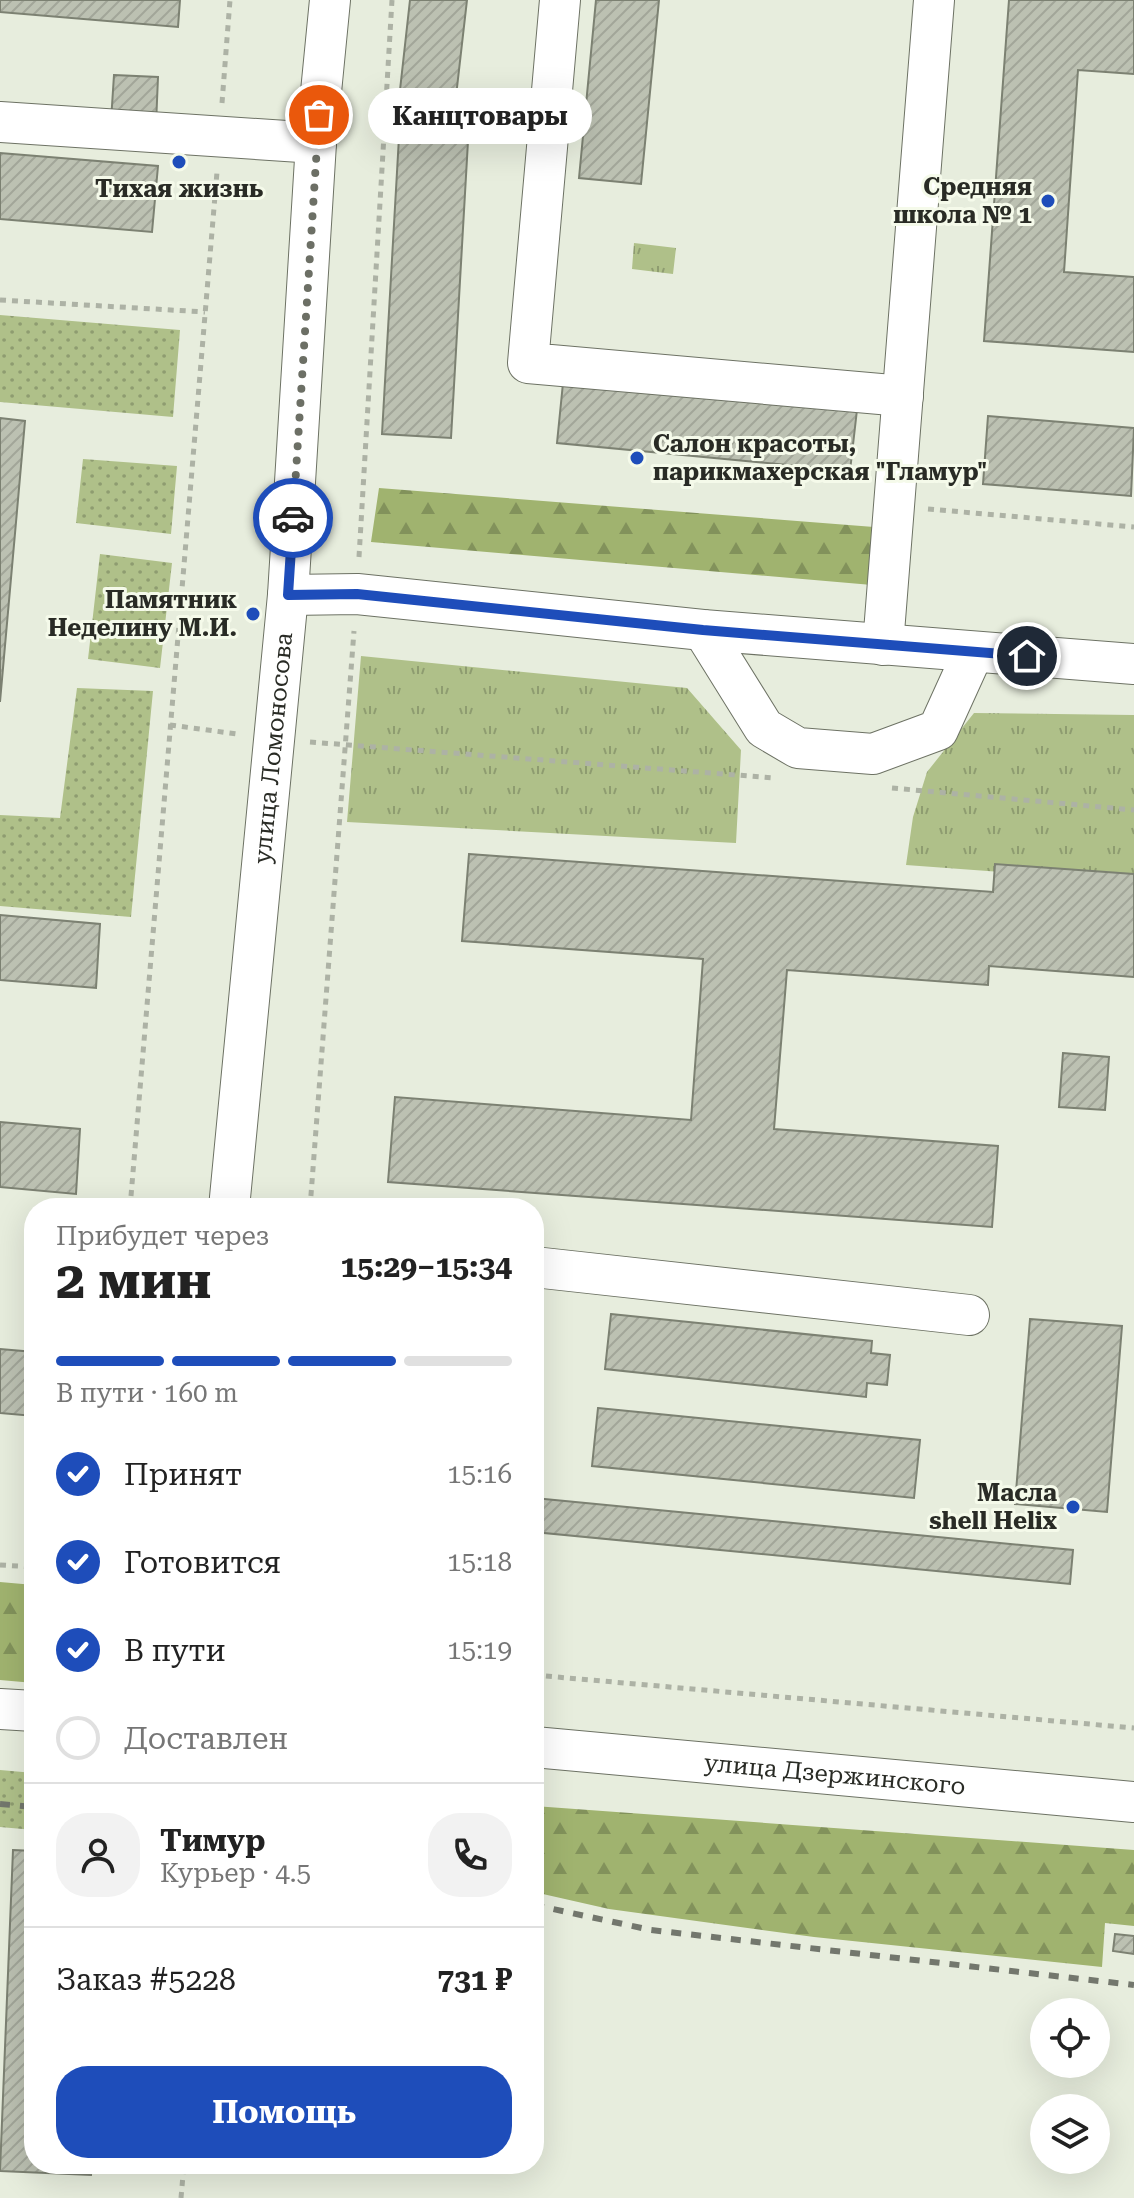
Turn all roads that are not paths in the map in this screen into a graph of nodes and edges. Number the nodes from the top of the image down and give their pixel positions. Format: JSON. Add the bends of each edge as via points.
{"nodes":[{"id":1,"x":330,"y":0,"type":"edge"},
{"id":2,"x":560,"y":0,"type":"edge"},
{"id":3,"x":934,"y":0,"type":"edge"},
{"id":4,"x":0,"y":122,"type":"edge"},
{"id":5,"x":316,"y":143,"type":"junction"},
{"id":6,"x":903,"y":396,"type":"junction"},
{"id":7,"x":288,"y":595,"type":"junction"},
{"id":8,"x":703,"y":630,"type":"junction"},
{"id":9,"x":883,"y":645,"type":"junction"},
{"id":10,"x":973,"y":653,"type":"junction"},
{"id":11,"x":1134,"y":664,"type":"edge"},
{"id":12,"x":230,"y":1198,"type":"edge"},
{"id":13,"x":544,"y":1268,"type":"edge"},
{"id":14,"x":969,"y":1315,"type":"dead end"},
{"id":15,"x":0,"y":1709,"type":"edge"},
{"id":16,"x":24,"y":1710,"type":"edge"},
{"id":17,"x":544,"y":1748,"type":"edge"},
{"id":18,"x":1134,"y":1802,"type":"edge"}],
"edges":[{"from":1,"to":5,"type":"street","name":"улица Ломоносова"},
{"from":2,"to":6,"type":"street","via":[[528,363]]},
{"from":3,"to":6,"type":"street"},
{"from":4,"to":5,"type":"street"},
{"from":5,"to":7,"type":"street","name":"улица Ломоносова"},
{"from":6,"to":9,"type":"street"},
{"from":7,"to":8,"type":"street","via":[[357,594]]},
{"from":7,"to":12,"type":"street","name":"улица Ломоносова"},
{"from":8,"to":9,"type":"street"},
{"from":8,"to":10,"type":"street","via":[[764,728],[798,748],[844,753],[873,754],[938,730]]},
{"from":9,"to":10,"type":"street"},
{"from":10,"to":11,"type":"street"},
{"from":13,"to":14,"type":"street"},
{"from":15,"to":16,"type":"street"},
{"from":17,"to":18,"type":"street","name":"улица Дзержинского"}]}
